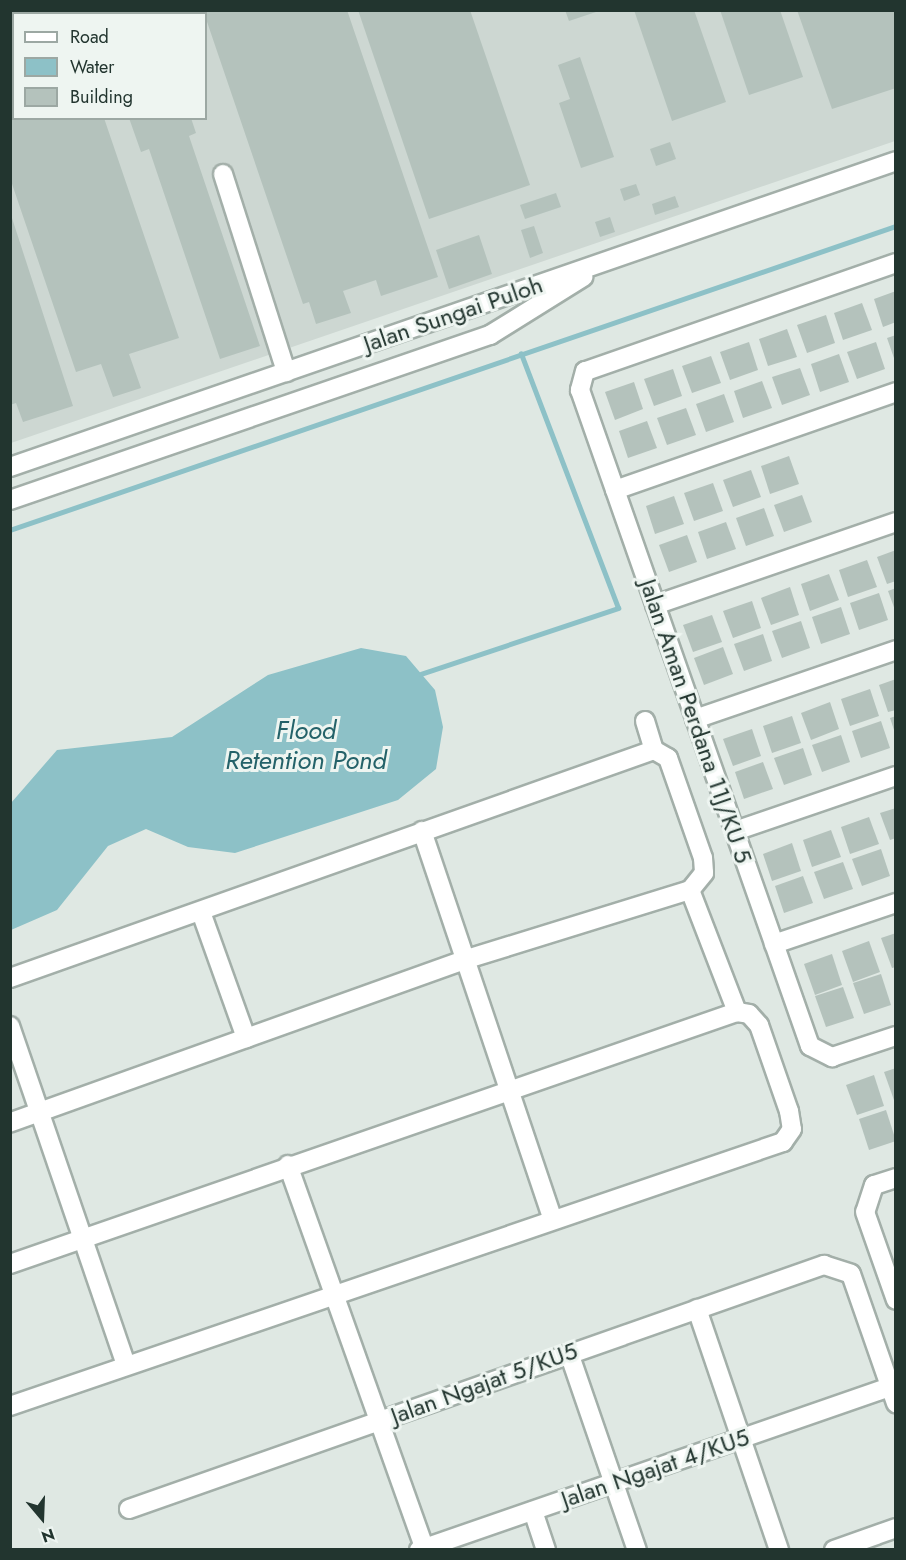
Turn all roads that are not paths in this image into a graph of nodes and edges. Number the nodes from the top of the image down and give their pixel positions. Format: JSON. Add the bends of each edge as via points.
{"nodes":[{"id":1,"x":896,"y":161,"type":"edge"},
{"id":2,"x":223,"y":174,"type":"dead end"},
{"id":3,"x":610,"y":260,"type":"junction"},
{"id":4,"x":896,"y":263,"type":"edge"},
{"id":5,"x":286,"y":372,"type":"junction"},
{"id":6,"x":896,"y":392,"type":"edge"},
{"id":7,"x":10,"y":467,"type":"edge"},
{"id":8,"x":615,"y":490,"type":"junction"},
{"id":9,"x":10,"y":500,"type":"edge"},
{"id":10,"x":896,"y":522,"type":"edge"},
{"id":11,"x":656,"y":605,"type":"junction"},
{"id":12,"x":896,"y":650,"type":"edge"},
{"id":13,"x":695,"y":719,"type":"junction"},
{"id":14,"x":645,"y":721,"type":"dead end"},
{"id":15,"x":654,"y":750,"type":"junction"},
{"id":16,"x":896,"y":776,"type":"edge"},
{"id":17,"x":422,"y":831,"type":"junction"},
{"id":18,"x":735,"y":831,"type":"junction"},
{"id":19,"x":690,"y":890,"type":"junction"},
{"id":20,"x":896,"y":903,"type":"edge"},
{"id":21,"x":201,"y":912,"type":"junction"},
{"id":22,"x":774,"y":944,"type":"junction"},
{"id":23,"x":467,"y":959,"type":"junction"},
{"id":24,"x":10,"y":978,"type":"edge"},
{"id":25,"x":737,"y":1012,"type":"junction"},
{"id":26,"x":10,"y":1026,"type":"edge"},
{"id":27,"x":896,"y":1035,"type":"edge"},
{"id":28,"x":246,"y":1038,"type":"junction"},
{"id":29,"x":509,"y":1087,"type":"junction"},
{"id":30,"x":41,"y":1114,"type":"junction"},
{"id":31,"x":10,"y":1123,"type":"edge"},
{"id":32,"x":288,"y":1165,"type":"junction"},
{"id":33,"x":896,"y":1178,"type":"edge"},
{"id":34,"x":553,"y":1220,"type":"junction"},
{"id":35,"x":82,"y":1239,"type":"junction"},
{"id":36,"x":10,"y":1264,"type":"edge"},
{"id":37,"x":334,"y":1298,"type":"junction"},
{"id":38,"x":895,"y":1298,"type":"edge"},
{"id":39,"x":697,"y":1309,"type":"junction"},
{"id":40,"x":569,"y":1353,"type":"junction"},
{"id":41,"x":126,"y":1365,"type":"junction"},
{"id":42,"x":893,"y":1395,"type":"edge"},
{"id":43,"x":10,"y":1406,"type":"edge"},
{"id":44,"x":379,"y":1422,"type":"junction"},
{"id":45,"x":741,"y":1438,"type":"junction"},
{"id":46,"x":614,"y":1482,"type":"junction"},
{"id":47,"x":129,"y":1509,"type":"dead end"},
{"id":48,"x":533,"y":1511,"type":"junction"},
{"id":49,"x":896,"y":1528,"type":"edge"},
{"id":50,"x":423,"y":1549,"type":"edge"},
{"id":51,"x":546,"y":1550,"type":"edge"},
{"id":52,"x":637,"y":1550,"type":"edge"},
{"id":53,"x":779,"y":1550,"type":"edge"},
{"id":54,"x":834,"y":1550,"type":"edge"}],
"edges":[{"from":1,"to":3,"type":"street","name":"Jalan Sungai Puloh"},
{"from":2,"to":5,"type":"street"},
{"from":3,"to":5,"type":"street","name":"Jalan Sungai Puloh"},
{"from":3,"to":9,"type":"street","via":[[490,335]]},
{"from":4,"to":8,"type":"street","name":"Jalan Aman Perdana 11J/KU 5","via":[[585,371],[580,390]]},
{"from":5,"to":7,"type":"street","name":"Jalan Sungai Puloh"},
{"from":6,"to":8,"type":"street"},
{"from":8,"to":11,"type":"street","name":"Jalan Aman Perdana 11J/KU 5"},
{"from":10,"to":11,"type":"street"},
{"from":11,"to":13,"type":"street","name":"Jalan Aman Perdana 11J/KU 5"},
{"from":12,"to":13,"type":"street"},
{"from":13,"to":18,"type":"street","name":"Jalan Aman Perdana 11J/KU 5"},
{"from":14,"to":15,"type":"street"},
{"from":15,"to":17,"type":"street"},
{"from":15,"to":19,"type":"street","via":[[668,758],[703,858],[704,873]]},
{"from":16,"to":18,"type":"street"},
{"from":17,"to":21,"type":"street"},
{"from":17,"to":23,"type":"street"},
{"from":18,"to":22,"type":"street","name":"Jalan Aman Perdana 11J/KU 5"},
{"from":19,"to":23,"type":"street"},
{"from":19,"to":25,"type":"street"},
{"from":20,"to":22,"type":"street"},
{"from":21,"to":24,"type":"street"},
{"from":21,"to":28,"type":"street"},
{"from":22,"to":27,"type":"street","name":"Jalan Aman Perdana 11J/KU 5","via":[[810,1046],[832,1058]]},
{"from":23,"to":28,"type":"street"},
{"from":23,"to":29,"type":"street"},
{"from":25,"to":29,"type":"street"},
{"from":25,"to":34,"type":"street","via":[[749,1014],[759,1025],[789,1112],[792,1129],[783,1143]]},
{"from":26,"to":30,"type":"street"},
{"from":28,"to":30,"type":"street"},
{"from":29,"to":32,"type":"street"},
{"from":29,"to":34,"type":"street"},
{"from":30,"to":31,"type":"street"},
{"from":30,"to":35,"type":"street"},
{"from":32,"to":35,"type":"street"},
{"from":32,"to":37,"type":"street"},
{"from":33,"to":38,"type":"street","via":[[874,1185],[865,1212]]},
{"from":34,"to":37,"type":"street"},
{"from":35,"to":36,"type":"street"},
{"from":35,"to":41,"type":"street"},
{"from":37,"to":41,"type":"street"},
{"from":37,"to":44,"type":"street"},
{"from":39,"to":40,"type":"street","name":"Jalan Ngajat 5/KU5"},
{"from":39,"to":42,"type":"street","name":"Jalan Ngajat 5/KU5","via":[[824,1265],[841,1267],[851,1274]]},
{"from":39,"to":45,"type":"street"},
{"from":40,"to":44,"type":"street","name":"Jalan Ngajat 5/KU5"},
{"from":40,"to":46,"type":"street"},
{"from":41,"to":43,"type":"street"},
{"from":42,"to":45,"type":"street","name":"Jalan Ngajat 4/KU5"},
{"from":44,"to":47,"type":"street","name":"Jalan Ngajat 5/KU5"},
{"from":44,"to":50,"type":"street"},
{"from":45,"to":46,"type":"street","name":"Jalan Ngajat 4/KU5"},
{"from":45,"to":53,"type":"street"},
{"from":46,"to":48,"type":"street","name":"Jalan Ngajat 4/KU5"},
{"from":46,"to":52,"type":"street"},
{"from":48,"to":50,"type":"street","name":"Jalan Ngajat 4/KU5"},
{"from":48,"to":51,"type":"street"},
{"from":49,"to":54,"type":"street"}]}
